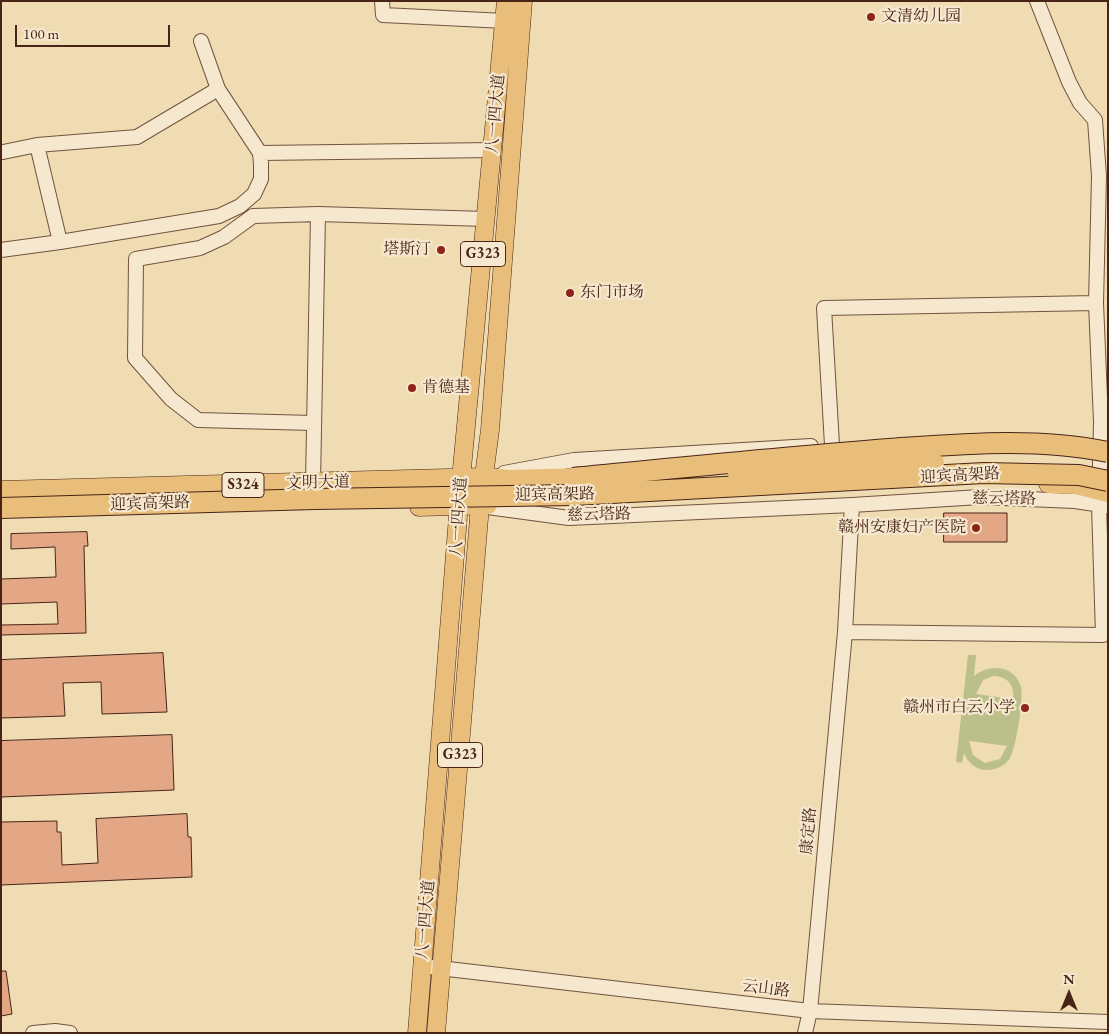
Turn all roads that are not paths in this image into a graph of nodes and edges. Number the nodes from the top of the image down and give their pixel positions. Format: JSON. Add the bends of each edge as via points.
{"nodes":[{"id":1,"x":382,"y":1,"type":"edge"},
{"id":2,"x":506,"y":1,"type":"edge"},
{"id":3,"x":523,"y":1,"type":"edge"},
{"id":4,"x":1037,"y":1,"type":"edge"},
{"id":5,"x":505,"y":21,"type":"junction"},
{"id":6,"x":201,"y":41,"type":"dead end"},
{"id":7,"x":218,"y":89,"type":"junction"},
{"id":8,"x":1095,"y":120,"type":"junction"},
{"id":9,"x":1108,"y":131,"type":"edge"},
{"id":10,"x":37,"y":145,"type":"junction"},
{"id":11,"x":493,"y":150,"type":"junction"},
{"id":12,"x":3,"y":152,"type":"dead end"},
{"id":13,"x":260,"y":153,"type":"junction"},
{"id":14,"x":318,"y":214,"type":"junction"},
{"id":15,"x":486,"y":220,"type":"junction"},
{"id":16,"x":60,"y":242,"type":"junction"},
{"id":17,"x":1,"y":250,"type":"edge"},
{"id":18,"x":1096,"y":303,"type":"junction"},
{"id":19,"x":313,"y":423,"type":"junction"},
{"id":20,"x":832,"y":445,"type":"junction"},
{"id":21,"x":1105,"y":455,"type":"edge"},
{"id":22,"x":484,"y":477,"type":"junction"},
{"id":23,"x":573,"y":478,"type":"joint"},
{"id":24,"x":461,"y":479,"type":"junction"},
{"id":25,"x":313,"y":483,"type":"junction"},
{"id":26,"x":1,"y":490,"type":"edge"},
{"id":27,"x":1105,"y":494,"type":"edge"},
{"id":28,"x":1,"y":496,"type":"edge"},
{"id":29,"x":570,"y":502,"type":"joint"},
{"id":30,"x":852,"y":505,"type":"junction"},
{"id":31,"x":480,"y":506,"type":"junction"},
{"id":32,"x":460,"y":507,"type":"junction"},
{"id":33,"x":1,"y":508,"type":"edge"},
{"id":34,"x":1,"y":517,"type":"edge"},
{"id":35,"x":845,"y":632,"type":"junction"},
{"id":36,"x":422,"y":966,"type":"junction"},
{"id":37,"x":441,"y":968,"type":"junction"},
{"id":38,"x":810,"y":1011,"type":"junction"},
{"id":39,"x":1108,"y":1022,"type":"edge"},
{"id":40,"x":33,"y":1033,"type":"edge"},
{"id":41,"x":70,"y":1033,"type":"edge"},
{"id":42,"x":417,"y":1033,"type":"edge"},
{"id":43,"x":436,"y":1033,"type":"edge"},
{"id":44,"x":805,"y":1033,"type":"edge"}],
"edges":[{"from":1,"to":5,"type":"street","via":[[382,15]]},
{"from":2,"to":5,"type":"main road","name":"八一四大道","number":"G323"},
{"from":3,"to":22,"type":"main road","name":"八一四大道","number":"G323"},
{"from":4,"to":8,"type":"street","via":[[1069,82],[1080,103]]},
{"from":5,"to":11,"type":"main road","name":"八一四大道","number":"G323"},
{"from":6,"to":7,"type":"street"},
{"from":7,"to":10,"type":"street","via":[[137,137]]},
{"from":7,"to":13,"type":"street"},
{"from":8,"to":9,"type":"street"},
{"from":8,"to":18,"type":"street","via":[[1099,176]]},
{"from":10,"to":12,"type":"street"},
{"from":10,"to":16,"type":"street"},
{"from":11,"to":13,"type":"street"},
{"from":11,"to":15,"type":"main road","name":"八一四大道","number":"G323"},
{"from":13,"to":16,"type":"street","via":[[261,179],[254,194],[240,206],[219,216]]},
{"from":14,"to":15,"type":"street"},
{"from":14,"to":19,"type":"street"},
{"from":14,"to":19,"type":"street","via":[[253,216],[224,237],[200,248],[136,259],[135,358],[171,399],[198,420]]},
{"from":15,"to":24,"type":"main road","name":"八一四大道","number":"G323"},
{"from":16,"to":17,"type":"street"},
{"from":18,"to":20,"type":"street","via":[[824,308]]},
{"from":18,"to":21,"type":"street"},
{"from":19,"to":25,"type":"street"},
{"from":20,"to":21,"type":"street","via":[[983,434],[1083,442]]},
{"from":20,"to":22,"type":"street","via":[[574,460]]},
{"from":21,"to":23,"type":"highway","bridge":true,"via":[[1080,446],[981,443]]},
{"from":21,"to":27,"type":"street"},
{"from":21,"to":28,"type":"highway","name":"迎宾高架路","bridge":true,"via":[[1079,465],[984,460],[573,484]]},
{"from":22,"to":23,"type":"main road"},
{"from":22,"to":24,"type":"main road","name":"文明大道","number":"S324"},
{"from":22,"to":31,"type":"main road","name":"八一四大道","number":"G323"},
{"from":24,"to":25,"type":"main road","name":"文明大道","number":"S324"},
{"from":24,"to":32,"type":"main road","name":"八一四大道","number":"G323"},
{"from":25,"to":26,"type":"main road","name":"文明大道","number":"S324"},
{"from":27,"to":29,"type":"highway","via":[[1051,484],[983,484],[831,495]]},
{"from":27,"to":30,"type":"street","name":"慈云塔路","via":[[1075,501],[980,497]]},
{"from":27,"to":33,"type":"highway","name":"迎宾高架路","bridge":true,"via":[[1079,474],[984,474],[574,495]]},
{"from":27,"to":35,"type":"street","via":[[1103,636]]},
{"from":29,"to":31,"type":"main road","name":"慈云塔路"},
{"from":30,"to":31,"type":"street","name":"慈云塔路","via":[[569,518]]},
{"from":30,"to":35,"type":"street","name":"康定路"},
{"from":31,"to":32,"type":"main road","name":"文明大道","number":"S324"},
{"from":31,"to":37,"type":"main road","name":"八一四大道","number":"G323"},
{"from":32,"to":34,"type":"main road","name":"文明大道","number":"S324","via":[[315,507]]},
{"from":32,"to":36,"type":"main road","name":"八一四大道","number":"G323"},
{"from":35,"to":38,"type":"street","name":"康定路"},
{"from":36,"to":37,"type":"street","name":"云山路"},
{"from":36,"to":42,"type":"main road","name":"八一四大道","number":"G323"},
{"from":37,"to":38,"type":"street","name":"云山路"},
{"from":37,"to":43,"type":"main road","name":"八一四大道","number":"G323"},
{"from":38,"to":39,"type":"street","name":"云山路"},
{"from":38,"to":44,"type":"street","name":"康定路"},
{"from":40,"to":41,"type":"street","via":[[55,1030]]}]}
